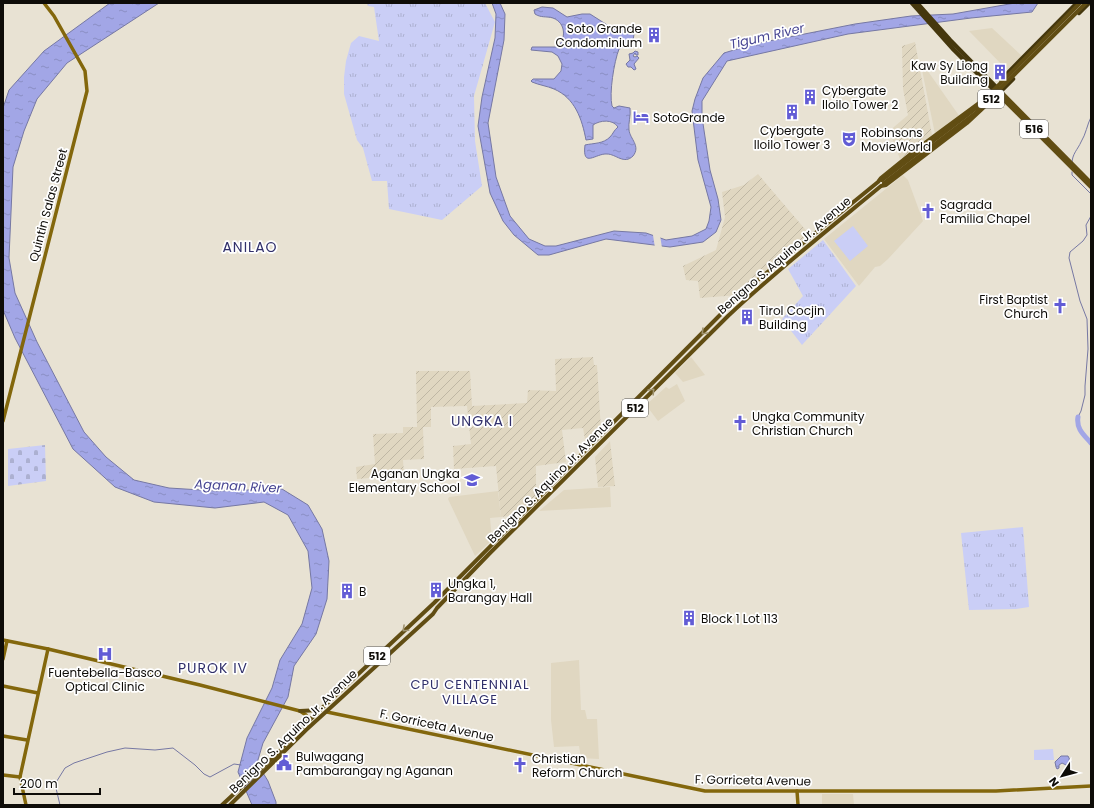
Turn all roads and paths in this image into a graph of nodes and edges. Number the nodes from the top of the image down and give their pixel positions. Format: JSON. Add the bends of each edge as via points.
{"nodes":[{"id":1,"x":44,"y":3,"type":"edge"},
{"id":2,"x":912,"y":3,"type":"edge"},
{"id":3,"x":1076,"y":3,"type":"edge"},
{"id":4,"x":1080,"y":3,"type":"edge"},
{"id":5,"x":1086,"y":3,"type":"edge"},
{"id":6,"x":1089,"y":3,"type":"edge"},
{"id":7,"x":918,"y":6,"type":"edge"},
{"id":8,"x":1022,"y":58,"type":"junction"},
{"id":9,"x":1027,"y":64,"type":"junction"},
{"id":10,"x":997,"y":90,"type":"junction"},
{"id":11,"x":978,"y":114,"type":"joint"},
{"id":12,"x":943,"y":130,"type":"junction"},
{"id":13,"x":948,"y":137,"type":"junction"},
{"id":14,"x":881,"y":183,"type":"junction"},
{"id":15,"x":1091,"y":185,"type":"edge"},
{"id":16,"x":838,"y":214,"type":"junction"},
{"id":17,"x":842,"y":218,"type":"junction"},
{"id":18,"x":721,"y":314,"type":"junction"},
{"id":19,"x":725,"y":318,"type":"junction"},
{"id":20,"x":3,"y":421,"type":"edge"},
{"id":21,"x":598,"y":440,"type":"junction"},
{"id":22,"x":601,"y":443,"type":"junction"},
{"id":23,"x":489,"y":551,"type":"junction"},
{"id":24,"x":442,"y":595,"type":"junction"},
{"id":25,"x":446,"y":599,"type":"junction"},
{"id":26,"x":5,"y":640,"type":"edge"},
{"id":27,"x":48,"y":649,"type":"junction"},
{"id":28,"x":3,"y":658,"type":"edge"},
{"id":29,"x":365,"y":667,"type":"junction"},
{"id":30,"x":369,"y":673,"type":"junction"},
{"id":31,"x":3,"y":686,"type":"edge"},
{"id":32,"x":38,"y":693,"type":"junction"},
{"id":33,"x":321,"y":708,"type":"junction"},
{"id":34,"x":331,"y":708,"type":"junction"},
{"id":35,"x":300,"y":711,"type":"junction"},
{"id":36,"x":327,"y":712,"type":"junction"},
{"id":37,"x":335,"y":714,"type":"junction"},
{"id":38,"x":304,"y":729,"type":"junction"},
{"id":39,"x":3,"y":736,"type":"edge"},
{"id":40,"x":28,"y":740,"type":"junction"},
{"id":41,"x":268,"y":765,"type":"junction"},
{"id":42,"x":3,"y":775,"type":"edge"},
{"id":43,"x":20,"y":777,"type":"junction"},
{"id":44,"x":1091,"y":786,"type":"edge"},
{"id":45,"x":797,"y":791,"type":"junction"},
{"id":46,"x":231,"y":803,"type":"edge"},
{"id":47,"x":26,"y":805,"type":"edge"},
{"id":48,"x":222,"y":805,"type":"edge"},
{"id":49,"x":798,"y":805,"type":"edge"}],
"edges":[{"from":1,"to":20,"type":"main road","name":"Quintin Salas Street","via":[[61,27],[85,71],[86,96]]},
{"from":2,"to":7,"type":"highway","number":"516"},
{"from":3,"to":8,"type":"highway"},
{"from":4,"to":14,"type":"main road","number":"512","bridge":true,"via":[[975,109]]},
{"from":5,"to":14,"type":"main road","number":"512","bridge":true,"via":[[977,112]]},
{"from":6,"to":9,"type":"highway","name":"Benigno S. Aquino Jr. Avenue","number":"512"},
{"from":7,"to":10,"type":"highway","number":"516"},
{"from":8,"to":9,"type":"highway"},
{"from":8,"to":10,"type":"highway"},
{"from":9,"to":10,"type":"highway","name":"Benigno S. Aquino Jr. Avenue","number":"512"},
{"from":10,"to":11,"type":"highway","via":[[982,105]]},
{"from":10,"to":12,"type":"main road","name":"Benigno S. Aquino Jr. Avenue","number":"512"},
{"from":10,"to":15,"type":"main road","number":"516"},
{"from":11,"to":13,"type":"main road","name":"Benigno S. Aquino Jr. Avenue","number":"512"},
{"from":12,"to":13,"type":"main road"},
{"from":12,"to":14,"type":"main road","name":"Benigno S. Aquino Jr. Avenue","number":"512","via":[[895,166],[881,178]]},
{"from":13,"to":14,"type":"main road","name":"Benigno S. Aquino Jr. Avenue","number":"512","via":[[886,185]]},
{"from":14,"to":16,"type":"main road","name":"Benigno S. Aquino Jr. Avenue","number":"512"},
{"from":14,"to":17,"type":"main road","name":"Benigno S. Aquino Jr. Avenue","number":"512"},
{"from":16,"to":17,"type":"main road"},
{"from":16,"to":18,"type":"main road","name":"Benigno S. Aquino Jr. Avenue","number":"512"},
{"from":17,"to":19,"type":"main road","name":"Benigno S. Aquino Jr. Avenue","number":"512"},
{"from":18,"to":19,"type":"main road"},
{"from":18,"to":21,"type":"main road","name":"Benigno S. Aquino Jr. Avenue","number":"512","one_way":true},
{"from":22,"to":19,"type":"main road","name":"Benigno S. Aquino Jr. Avenue","number":"512","one_way":true},
{"from":21,"to":22,"type":"main road"},
{"from":21,"to":23,"type":"main road","name":"Benigno S. Aquino Jr. Avenue","number":"512"},
{"from":22,"to":23,"type":"main road","name":"Benigno S. Aquino Jr. Avenue","number":"512"},
{"from":23,"to":24,"type":"main road","name":"Benigno S. Aquino Jr. Avenue","number":"512"},
{"from":23,"to":25,"type":"main road","name":"Benigno S. Aquino Jr. Avenue","number":"512"},
{"from":24,"to":25,"type":"main road"},
{"from":24,"to":29,"type":"main road","name":"Benigno S. Aquino Jr. Avenue","number":"512","one_way":true},
{"from":25,"to":30,"type":"main road","name":"Benigno S. Aquino Jr. Avenue","number":"512"},
{"from":26,"to":27,"type":"main road"},
{"from":26,"to":28,"type":"main road"},
{"from":27,"to":32,"type":"main road"},
{"from":27,"to":35,"type":"main road"},
{"from":29,"to":30,"type":"main road","via":[[369,668]]},
{"from":29,"to":33,"type":"main road","name":"Benigno S. Aquino Jr. Avenue","number":"512"},
{"from":30,"to":34,"type":"main road","name":"Benigno S. Aquino Jr. Avenue","number":"512"},
{"from":31,"to":32,"type":"main road"},
{"from":32,"to":40,"type":"main road"},
{"from":33,"to":35,"type":"main road","via":[[317,711]]},
{"from":33,"to":38,"type":"main road","name":"Benigno S. Aquino Jr. Avenue","number":"512"},
{"from":34,"to":36,"type":"main road","name":"Benigno S. Aquino Jr. Avenue","number":"512"},
{"from":34,"to":37,"type":"main road","via":[[330,711]]},
{"from":35,"to":38,"type":"main road","via":[[308,719]]},
{"from":36,"to":37,"type":"main road","name":"F. Gorriceta Avenue"},
{"from":36,"to":38,"type":"main road","name":"Benigno S. Aquino Jr. Avenue","number":"512"},
{"from":37,"to":45,"type":"main road","name":"F. Gorriceta Avenue","via":[[699,790]]},
{"from":38,"to":41,"type":"main road","name":"Benigno S. Aquino Jr. Avenue","number":"512"},
{"from":39,"to":40,"type":"main road"},
{"from":40,"to":43,"type":"main road"},
{"from":41,"to":46,"type":"main road","name":"Benigno S. Aquino Jr. Avenue","number":"512"},
{"from":41,"to":48,"type":"main road","name":"Benigno S. Aquino Jr. Avenue","number":"512"},
{"from":42,"to":43,"type":"main road"},
{"from":43,"to":47,"type":"main road"},
{"from":44,"to":45,"type":"main road","name":"F. Gorriceta Avenue","via":[[996,792]]},
{"from":45,"to":49,"type":"main road"}]}
